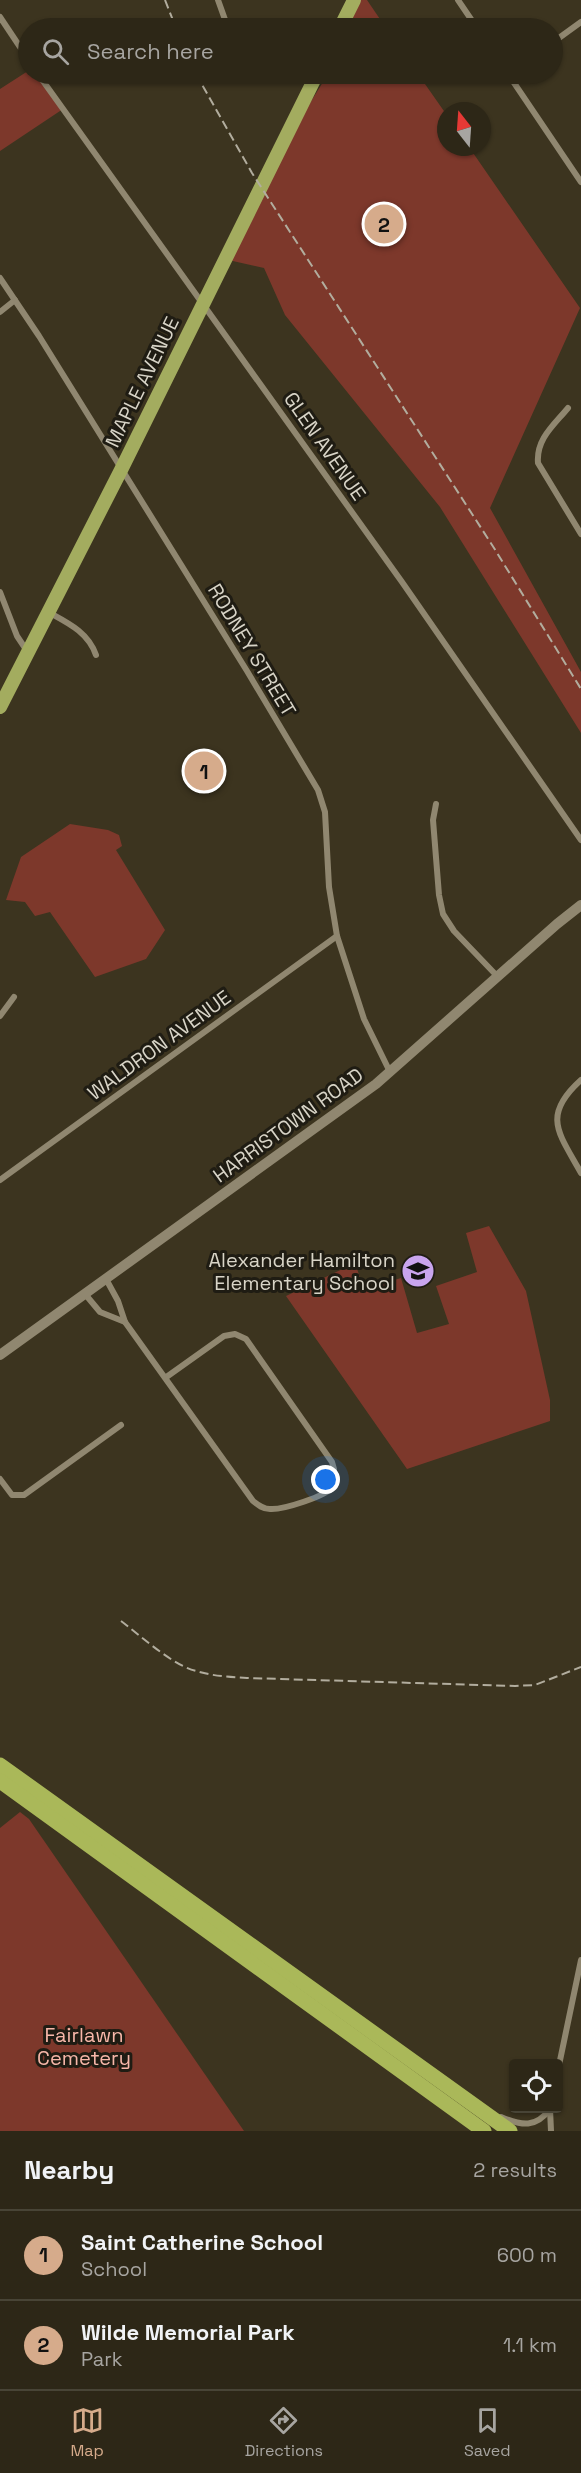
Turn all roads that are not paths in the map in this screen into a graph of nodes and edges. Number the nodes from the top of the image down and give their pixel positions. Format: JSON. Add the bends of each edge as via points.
{"nodes":[{"id":1,"x":218,"y":0,"type":"edge"},
{"id":2,"x":354,"y":0,"type":"edge"},
{"id":3,"x":458,"y":0,"type":"edge"},
{"id":4,"x":0,"y":17,"type":"edge"},
{"id":5,"x":224,"y":18,"type":"edge"},
{"id":6,"x":345,"y":18,"type":"edge"},
{"id":7,"x":470,"y":18,"type":"edge"},
{"id":8,"x":581,"y":22,"type":"edge"},
{"id":9,"x":563,"y":35,"type":"edge"},
{"id":10,"x":18,"y":44,"type":"edge"},
{"id":11,"x":45,"y":84,"type":"edge"},
{"id":12,"x":312,"y":84,"type":"edge"},
{"id":13,"x":516,"y":84,"type":"edge"},
{"id":14,"x":581,"y":182,"type":"edge"},
{"id":15,"x":0,"y":278,"type":"edge"},
{"id":16,"x":15,"y":300,"type":"junction"},
{"id":17,"x":203,"y":303,"type":"junction"},
{"id":18,"x":0,"y":312,"type":"edge"},
{"id":19,"x":568,"y":408,"type":"dead end"},
{"id":20,"x":121,"y":470,"type":"junction"},
{"id":21,"x":581,"y":534,"type":"edge"},
{"id":22,"x":0,"y":592,"type":"edge"},
{"id":23,"x":48,"y":612,"type":"junction"},
{"id":24,"x":27,"y":651,"type":"junction"},
{"id":25,"x":96,"y":655,"type":"dead end"},
{"id":26,"x":0,"y":707,"type":"edge"},
{"id":27,"x":436,"y":804,"type":"dead end"},
{"id":28,"x":581,"y":840,"type":"edge"},
{"id":29,"x":581,"y":905,"type":"edge"},
{"id":30,"x":337,"y":936,"type":"junction"},
{"id":31,"x":498,"y":978,"type":"junction"},
{"id":32,"x":14,"y":997,"type":"dead end"},
{"id":33,"x":0,"y":1017,"type":"edge"},
{"id":34,"x":390,"y":1072,"type":"junction"},
{"id":35,"x":581,"y":1080,"type":"edge"},
{"id":36,"x":581,"y":1173,"type":"edge"},
{"id":37,"x":0,"y":1180,"type":"edge"},
{"id":38,"x":106,"y":1279,"type":"junction"},
{"id":39,"x":85,"y":1294,"type":"junction"},
{"id":40,"x":125,"y":1322,"type":"junction"},
{"id":41,"x":0,"y":1355,"type":"edge"},
{"id":42,"x":165,"y":1378,"type":"junction"},
{"id":43,"x":121,"y":1425,"type":"dead end"},
{"id":44,"x":0,"y":1479,"type":"edge"},
{"id":45,"x":0,"y":1756,"type":"edge"},
{"id":46,"x":0,"y":1765,"type":"edge"},
{"id":47,"x":0,"y":1781,"type":"edge"},
{"id":48,"x":0,"y":1793,"type":"edge"},
{"id":49,"x":65,"y":1811,"type":"junction"},
{"id":50,"x":112,"y":1862,"type":"junction"},
{"id":51,"x":581,"y":1960,"type":"edge"},
{"id":52,"x":560,"y":2059,"type":"edge"},
{"id":53,"x":477,"y":2108,"type":"junction"},
{"id":54,"x":546,"y":2113,"type":"edge"},
{"id":55,"x":550,"y":2113,"type":"edge"},
{"id":56,"x":484,"y":2131,"type":"edge"},
{"id":57,"x":510,"y":2131,"type":"edge"},
{"id":58,"x":551,"y":2131,"type":"edge"}],
"edges":[{"from":1,"to":5,"type":"street"},
{"from":2,"to":6,"type":"main road"},
{"from":3,"to":7,"type":"street"},
{"from":4,"to":10,"type":"street"},
{"from":8,"to":9,"type":"street"},
{"from":11,"to":17,"type":"street","name":"GLEN AVENUE"},
{"from":12,"to":17,"type":"main road","name":"MAPLE AVENUE"},
{"from":13,"to":14,"type":"street"},
{"from":15,"to":16,"type":"street","name":"RODNEY STREET"},
{"from":16,"to":18,"type":"street"},
{"from":16,"to":20,"type":"street","name":"RODNEY STREET"},
{"from":17,"to":20,"type":"main road","name":"MAPLE AVENUE"},
{"from":17,"to":28,"type":"street","name":"GLEN AVENUE"},
{"from":19,"to":21,"type":"street","via":[[542,440],[538,463]]},
{"from":20,"to":23,"type":"main road","name":"MAPLE AVENUE"},
{"from":20,"to":30,"type":"street","name":"RODNEY STREET","via":[[318,790],[325,812],[329,887]]},
{"from":22,"to":24,"type":"street"},
{"from":23,"to":24,"type":"main road","name":"MAPLE AVENUE"},
{"from":23,"to":25,"type":"street","via":[[83,634]]},
{"from":24,"to":26,"type":"main road","name":"MAPLE AVENUE"},
{"from":27,"to":31,"type":"street","via":[[433,820],[443,914]]},
{"from":29,"to":31,"type":"street","name":"HARRISTOWN ROAD"},
{"from":30,"to":34,"type":"street","name":"RODNEY STREET","via":[[364,1018]]},
{"from":30,"to":37,"type":"street","name":"WALDRON AVENUE"},
{"from":31,"to":34,"type":"street","name":"HARRISTOWN ROAD"},
{"from":32,"to":33,"type":"street"},
{"from":34,"to":38,"type":"street","name":"HARRISTOWN ROAD"},
{"from":35,"to":36,"type":"street","via":[[561,1101],[557,1118],[560,1135]]},
{"from":38,"to":39,"type":"street","name":"HARRISTOWN ROAD"},
{"from":38,"to":40,"type":"street"},
{"from":39,"to":40,"type":"street","via":[[100,1312]]},
{"from":39,"to":41,"type":"street","name":"HARRISTOWN ROAD"},
{"from":40,"to":42,"type":"street"},
{"from":42,"to":42,"type":"street","via":[[224,1336],[235,1334],[246,1339],[332,1462],[333,1487],[325,1494],[276,1509],[259,1506]]},
{"from":43,"to":44,"type":"street","via":[[24,1495],[12,1495]]},
{"from":45,"to":49,"type":"highway"},
{"from":46,"to":49,"type":"highway"},
{"from":47,"to":50,"type":"highway"},
{"from":48,"to":50,"type":"highway"},
{"from":49,"to":53,"type":"highway"},
{"from":50,"to":56,"type":"highway"},
{"from":51,"to":52,"type":"street"},
{"from":53,"to":54,"type":"street","via":[[526,2125],[539,2121]]},
{"from":53,"to":57,"type":"highway"},
{"from":55,"to":58,"type":"street"}]}
